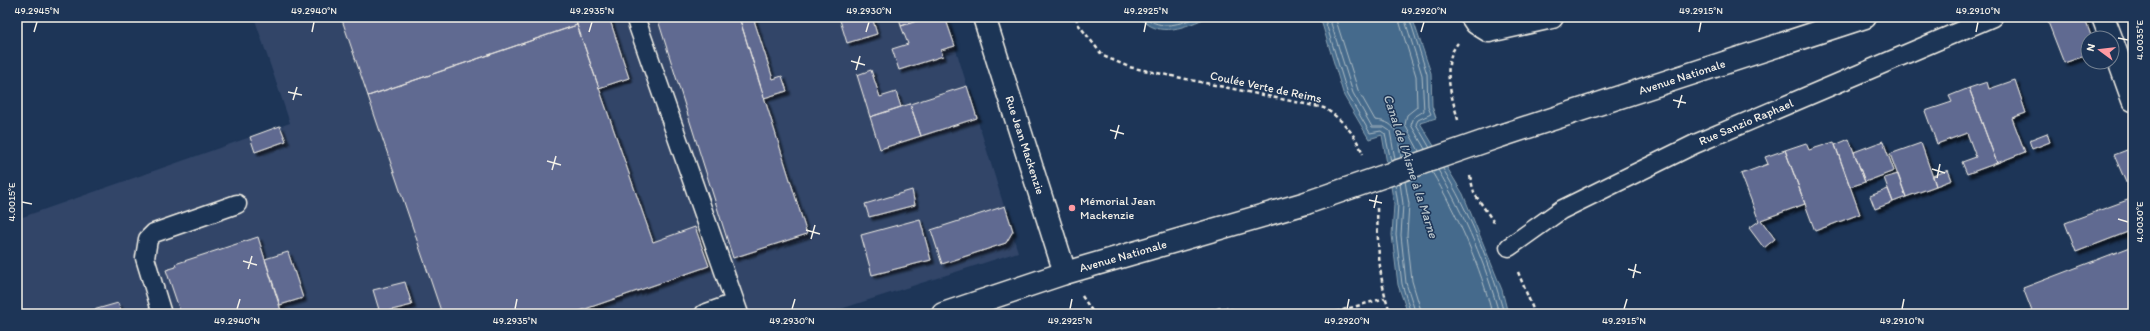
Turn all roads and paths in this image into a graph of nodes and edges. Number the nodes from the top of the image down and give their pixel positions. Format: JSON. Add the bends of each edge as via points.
{"nodes":[{"id":1,"x":634,"y":17,"type":"edge"},
{"id":2,"x":984,"y":17,"type":"edge"},
{"id":3,"x":1076,"y":17,"type":"edge"},
{"id":4,"x":1472,"y":17,"type":"edge"},
{"id":5,"x":1552,"y":17,"type":"edge"},
{"id":6,"x":1865,"y":17,"type":"edge"},
{"id":7,"x":1994,"y":17,"type":"edge"},
{"id":8,"x":2103,"y":17,"type":"edge"},
{"id":9,"x":2108,"y":30,"type":"edge"},
{"id":10,"x":2120,"y":63,"type":"edge"},
{"id":11,"x":2133,"y":100,"type":"edge"},
{"id":12,"x":1365,"y":160,"type":"dead end"},
{"id":13,"x":237,"y":204,"type":"dead end"},
{"id":14,"x":1377,"y":204,"type":"dead end"},
{"id":15,"x":1509,"y":247,"type":"dead end"},
{"id":16,"x":1065,"y":273,"type":"junction"},
{"id":17,"x":1385,"y":298,"type":"junction"},
{"id":18,"x":737,"y":309,"type":"edge"},
{"id":19,"x":162,"y":314,"type":"edge"},
{"id":20,"x":704,"y":314,"type":"edge"},
{"id":21,"x":943,"y":314,"type":"edge"},
{"id":22,"x":1189,"y":314,"type":"edge"},
{"id":23,"x":1251,"y":314,"type":"edge"},
{"id":24,"x":1329,"y":314,"type":"edge"},
{"id":25,"x":1391,"y":314,"type":"edge"}],
"edges":[{"from":1,"to":18,"type":"lane"},
{"from":2,"to":16,"type":"main road","name":"Rue Jean Mackenzie"},
{"from":3,"to":12,"type":"path","name":"Coulée Verte de Reims","via":[[1078,24],[1103,56],[1129,67],[1324,108],[1341,119],[1360,145]]},
{"from":4,"to":5,"type":"main road","via":[[1476,23],[1489,31]]},
{"from":6,"to":16,"type":"main road","name":"Avenue Nationale","bridge":true,"via":[[1500,136],[1306,203]]},
{"from":7,"to":15,"type":"lane","name":"Rue Sanzio Raphael","via":[[1695,144],[1561,210]]},
{"from":8,"to":9,"type":"main road"},
{"from":10,"to":11,"type":"main road"},
{"from":13,"to":19,"type":"lane","via":[[154,233],[148,239],[145,258]]},
{"from":14,"to":17,"type":"path","via":[[1378,243]]},
{"from":16,"to":21,"type":"main road","name":"Avenue Nationale"},
{"from":17,"to":24,"type":"path"},
{"from":17,"to":25,"type":"path"},
{"from":18,"to":20,"type":"lane"},
{"from":22,"to":23,"type":"path","via":[[1223,308]]}]}
